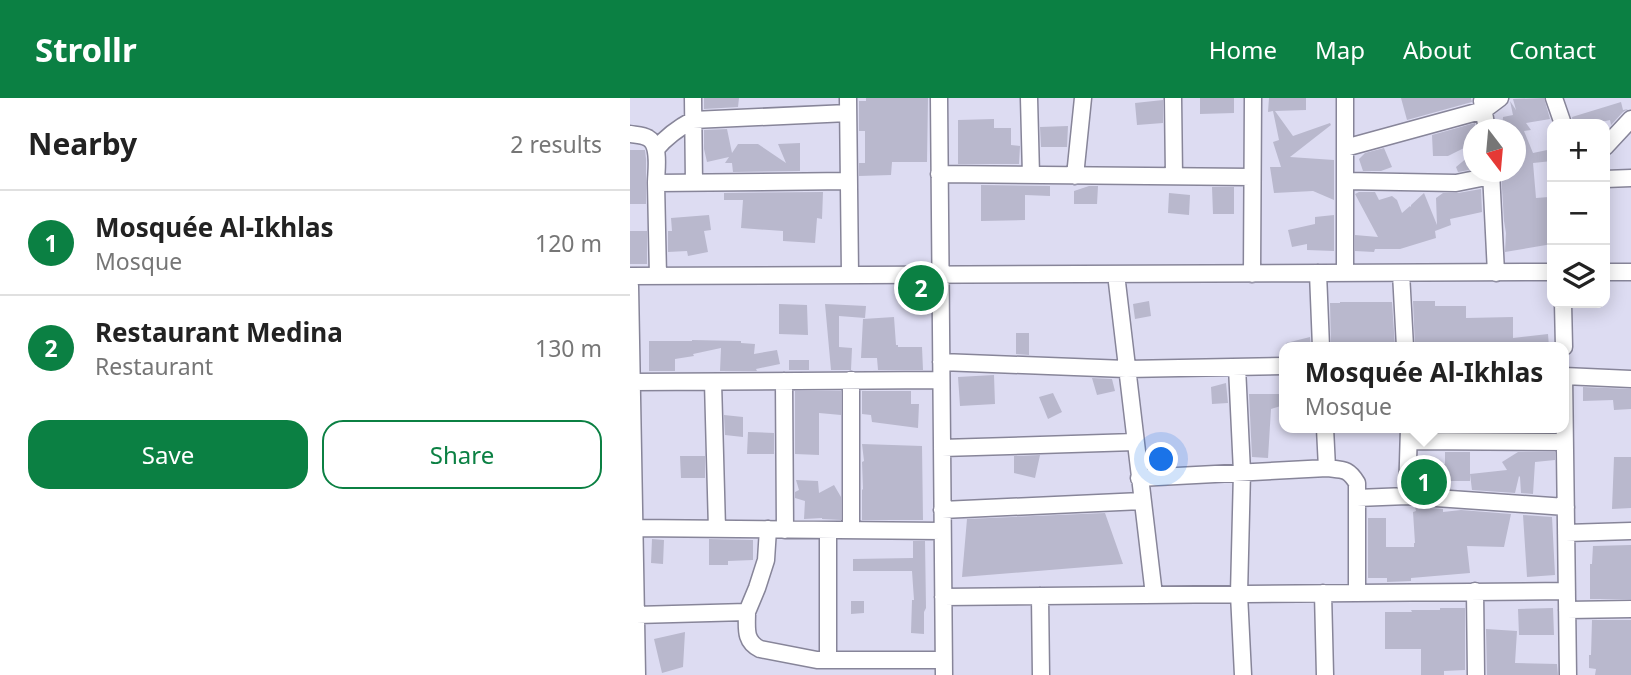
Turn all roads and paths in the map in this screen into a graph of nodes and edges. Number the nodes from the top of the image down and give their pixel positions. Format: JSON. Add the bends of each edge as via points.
{"nodes":[{"id":1,"x":693,"y":98,"type":"edge"},
{"id":2,"x":939,"y":98,"type":"edge"},
{"id":3,"x":1029,"y":98,"type":"edge"},
{"id":4,"x":1083,"y":98,"type":"edge"},
{"id":5,"x":1173,"y":98,"type":"edge"},
{"id":6,"x":1252,"y":98,"type":"edge"},
{"id":7,"x":1345,"y":98,"type":"edge"},
{"id":8,"x":1500,"y":98,"type":"edge"},
{"id":9,"x":1555,"y":98,"type":"edge"},
{"id":10,"x":1483,"y":104,"type":"edge"},
{"id":11,"x":848,"y":105,"type":"edge"},
{"id":12,"x":1561,"y":119,"type":"edge"},
{"id":13,"x":1631,"y":119,"type":"edge"},
{"id":14,"x":693,"y":120,"type":"junction"},
{"id":15,"x":630,"y":134,"type":"edge"},
{"id":16,"x":1610,"y":140,"type":"edge"},
{"id":17,"x":1345,"y":148,"type":"junction"},
{"id":18,"x":656,"y":149,"type":"junction"},
{"id":19,"x":939,"y":174,"type":"junction"},
{"id":20,"x":1031,"y":175,"type":"junction"},
{"id":21,"x":1075,"y":176,"type":"junction"},
{"id":22,"x":1174,"y":176,"type":"junction"},
{"id":23,"x":1252,"y":177,"type":"junction"},
{"id":24,"x":1631,"y":178,"type":"edge"},
{"id":25,"x":1610,"y":179,"type":"edge"},
{"id":26,"x":849,"y":181,"type":"junction"},
{"id":27,"x":1345,"y":181,"type":"junction"},
{"id":28,"x":1463,"y":181,"type":"edge"},
{"id":29,"x":1491,"y":182,"type":"edge"},
{"id":30,"x":656,"y":183,"type":"junction"},
{"id":31,"x":694,"y":183,"type":"junction"},
{"id":32,"x":1547,"y":272,"type":"edge"},
{"id":33,"x":1610,"y":272,"type":"edge"},
{"id":34,"x":1631,"y":272,"type":"edge"},
{"id":35,"x":1318,"y":273,"type":"junction"},
{"id":36,"x":1345,"y":273,"type":"junction"},
{"id":37,"x":1401,"y":273,"type":"junction"},
{"id":38,"x":1496,"y":273,"type":"junction"},
{"id":39,"x":1116,"y":274,"type":"junction"},
{"id":40,"x":1252,"y":274,"type":"junction"},
{"id":41,"x":850,"y":275,"type":"junction"},
{"id":42,"x":940,"y":275,"type":"junction"},
{"id":43,"x":630,"y":276,"type":"edge"},
{"id":44,"x":658,"y":276,"type":"junction"},
{"id":45,"x":630,"y":286,"type":"edge"},
{"id":46,"x":1563,"y":308,"type":"edge"},
{"id":47,"x":1321,"y":342,"type":"edge"},
{"id":48,"x":1405,"y":342,"type":"edge"},
{"id":49,"x":1564,"y":342,"type":"edge"},
{"id":50,"x":941,"y":362,"type":"junction"},
{"id":51,"x":1279,"y":366,"type":"edge"},
{"id":52,"x":1237,"y":367,"type":"junction"},
{"id":53,"x":1126,"y":369,"type":"junction"},
{"id":54,"x":1569,"y":376,"type":"edge"},
{"id":55,"x":1631,"y":379,"type":"edge"},
{"id":56,"x":851,"y":380,"type":"junction"},
{"id":57,"x":941,"y":380,"type":"junction"},
{"id":58,"x":784,"y":381,"type":"junction"},
{"id":59,"x":632,"y":382,"type":"junction"},
{"id":60,"x":713,"y":382,"type":"junction"},
{"id":61,"x":1325,"y":433,"type":"edge"},
{"id":62,"x":1565,"y":433,"type":"edge"},
{"id":63,"x":1409,"y":434,"type":"edge"},
{"id":64,"x":1135,"y":442,"type":"junction"},
{"id":65,"x":1565,"y":442,"type":"junction"},
{"id":66,"x":942,"y":448,"type":"junction"},
{"id":67,"x":1326,"y":468,"type":"junction"},
{"id":68,"x":1242,"y":472,"type":"junction"},
{"id":69,"x":1139,"y":478,"type":"junction"},
{"id":70,"x":1407,"y":496,"type":"junction"},
{"id":71,"x":1357,"y":498,"type":"junction"},
{"id":72,"x":1142,"y":501,"type":"junction"},
{"id":73,"x":1566,"y":507,"type":"junction"},
{"id":74,"x":942,"y":510,"type":"junction"},
{"id":75,"x":635,"y":528,"type":"junction"},
{"id":76,"x":717,"y":529,"type":"junction"},
{"id":77,"x":768,"y":529,"type":"junction"},
{"id":78,"x":785,"y":530,"type":"junction"},
{"id":79,"x":828,"y":530,"type":"junction"},
{"id":80,"x":851,"y":530,"type":"junction"},
{"id":81,"x":942,"y":531,"type":"junction"},
{"id":82,"x":1631,"y":531,"type":"edge"},
{"id":83,"x":1566,"y":533,"type":"junction"},
{"id":84,"x":1567,"y":591,"type":"junction"},
{"id":85,"x":1475,"y":592,"type":"junction"},
{"id":86,"x":1323,"y":593,"type":"junction"},
{"id":87,"x":1357,"y":593,"type":"junction"},
{"id":88,"x":1238,"y":594,"type":"junction"},
{"id":89,"x":1154,"y":595,"type":"junction"},
{"id":90,"x":1040,"y":596,"type":"junction"},
{"id":91,"x":943,"y":597,"type":"junction"},
{"id":92,"x":633,"y":598,"type":"edge"},
{"id":93,"x":1631,"y":609,"type":"edge"},
{"id":94,"x":1567,"y":610,"type":"junction"},
{"id":95,"x":747,"y":612,"type":"junction"},
{"id":96,"x":636,"y":615,"type":"junction"},
{"id":97,"x":821,"y":665,"type":"edge"},
{"id":98,"x":863,"y":668,"type":"edge"},
{"id":99,"x":944,"y":668,"type":"edge"},
{"id":100,"x":637,"y":675,"type":"edge"},
{"id":101,"x":1041,"y":675,"type":"edge"},
{"id":102,"x":1243,"y":675,"type":"edge"},
{"id":103,"x":1325,"y":675,"type":"edge"},
{"id":104,"x":1476,"y":675,"type":"edge"},
{"id":105,"x":1568,"y":675,"type":"edge"}],
"edges":[{"from":1,"to":14,"type":"street"},
{"from":2,"to":19,"type":"street"},
{"from":3,"to":20,"type":"street"},
{"from":4,"to":21,"type":"street"},
{"from":5,"to":22,"type":"street"},
{"from":6,"to":23,"type":"street"},
{"from":7,"to":17,"type":"street"},
{"from":8,"to":10,"type":"street"},
{"from":9,"to":12,"type":"street"},
{"from":10,"to":17,"type":"street"},
{"from":11,"to":14,"type":"street"},
{"from":11,"to":26,"type":"street"},
{"from":13,"to":16,"type":"street"},
{"from":14,"to":18,"type":"street","via":[[666,136]]},
{"from":14,"to":31,"type":"street"},
{"from":15,"to":18,"type":"street","via":[[646,137]]},
{"from":17,"to":27,"type":"street"},
{"from":18,"to":30,"type":"street"},
{"from":19,"to":20,"type":"street"},
{"from":19,"to":42,"type":"street"},
{"from":20,"to":21,"type":"street"},
{"from":21,"to":22,"type":"street"},
{"from":22,"to":23,"type":"street"},
{"from":23,"to":40,"type":"street"},
{"from":24,"to":25,"type":"street"},
{"from":26,"to":31,"type":"street"},
{"from":26,"to":41,"type":"street"},
{"from":27,"to":28,"type":"street"},
{"from":27,"to":36,"type":"street"},
{"from":29,"to":38,"type":"street"},
{"from":30,"to":31,"type":"street"},
{"from":30,"to":44,"type":"street"},
{"from":32,"to":38,"type":"street"},
{"from":33,"to":34,"type":"street"},
{"from":35,"to":36,"type":"street"},
{"from":35,"to":40,"type":"street"},
{"from":35,"to":47,"type":"street"},
{"from":36,"to":37,"type":"street"},
{"from":37,"to":38,"type":"street"},
{"from":37,"to":48,"type":"street"},
{"from":39,"to":40,"type":"street"},
{"from":39,"to":42,"type":"street"},
{"from":39,"to":53,"type":"street"},
{"from":41,"to":42,"type":"street"},
{"from":41,"to":44,"type":"street"},
{"from":42,"to":50,"type":"street"},
{"from":43,"to":44,"type":"street"},
{"from":45,"to":59,"type":"street"},
{"from":46,"to":49,"type":"street"},
{"from":50,"to":53,"type":"street"},
{"from":50,"to":57,"type":"street"},
{"from":51,"to":52,"type":"street"},
{"from":52,"to":53,"type":"street"},
{"from":52,"to":68,"type":"street"},
{"from":53,"to":64,"type":"street"},
{"from":54,"to":55,"type":"street"},
{"from":56,"to":57,"type":"street"},
{"from":56,"to":58,"type":"street"},
{"from":56,"to":80,"type":"street"},
{"from":57,"to":66,"type":"street"},
{"from":58,"to":60,"type":"street"},
{"from":58,"to":78,"type":"street"},
{"from":59,"to":60,"type":"street"},
{"from":59,"to":75,"type":"street"},
{"from":60,"to":76,"type":"street"},
{"from":61,"to":67,"type":"street"},
{"from":62,"to":65,"type":"street"},
{"from":63,"to":65,"type":"street"},
{"from":63,"to":70,"type":"street"},
{"from":64,"to":66,"type":"street"},
{"from":64,"to":69,"type":"street"},
{"from":65,"to":73,"type":"street"},
{"from":66,"to":74,"type":"street"},
{"from":67,"to":68,"type":"street"},
{"from":67,"to":71,"type":"street","via":[[1352,475]]},
{"from":68,"to":69,"type":"street"},
{"from":68,"to":88,"type":"street"},
{"from":69,"to":72,"type":"street"},
{"from":70,"to":71,"type":"street"},
{"from":70,"to":73,"type":"street"},
{"from":71,"to":87,"type":"street"},
{"from":72,"to":74,"type":"street"},
{"from":72,"to":89,"type":"street"},
{"from":73,"to":83,"type":"street"},
{"from":74,"to":81,"type":"street"},
{"from":75,"to":76,"type":"street"},
{"from":75,"to":92,"type":"street"},
{"from":76,"to":77,"type":"street"},
{"from":77,"to":78,"type":"street"},
{"from":77,"to":95,"type":"street","via":[[766,559]]},
{"from":78,"to":79,"type":"street"},
{"from":79,"to":80,"type":"street"},
{"from":79,"to":97,"type":"street"},
{"from":80,"to":81,"type":"street"},
{"from":81,"to":91,"type":"street"},
{"from":82,"to":83,"type":"street"},
{"from":83,"to":84,"type":"street"},
{"from":84,"to":85,"type":"street"},
{"from":84,"to":94,"type":"street"},
{"from":85,"to":87,"type":"street"},
{"from":85,"to":104,"type":"street"},
{"from":86,"to":87,"type":"street"},
{"from":86,"to":88,"type":"street"},
{"from":86,"to":103,"type":"street"},
{"from":88,"to":89,"type":"street"},
{"from":88,"to":102,"type":"street"},
{"from":89,"to":90,"type":"street"},
{"from":90,"to":91,"type":"street"},
{"from":90,"to":101,"type":"street"},
{"from":91,"to":99,"type":"street"},
{"from":92,"to":96,"type":"street"},
{"from":93,"to":94,"type":"street"},
{"from":94,"to":105,"type":"street"},
{"from":95,"to":96,"type":"street"},
{"from":95,"to":97,"type":"street","via":[[751,645]]},
{"from":96,"to":100,"type":"street"},
{"from":97,"to":98,"type":"street"},
{"from":98,"to":99,"type":"street"}]}
